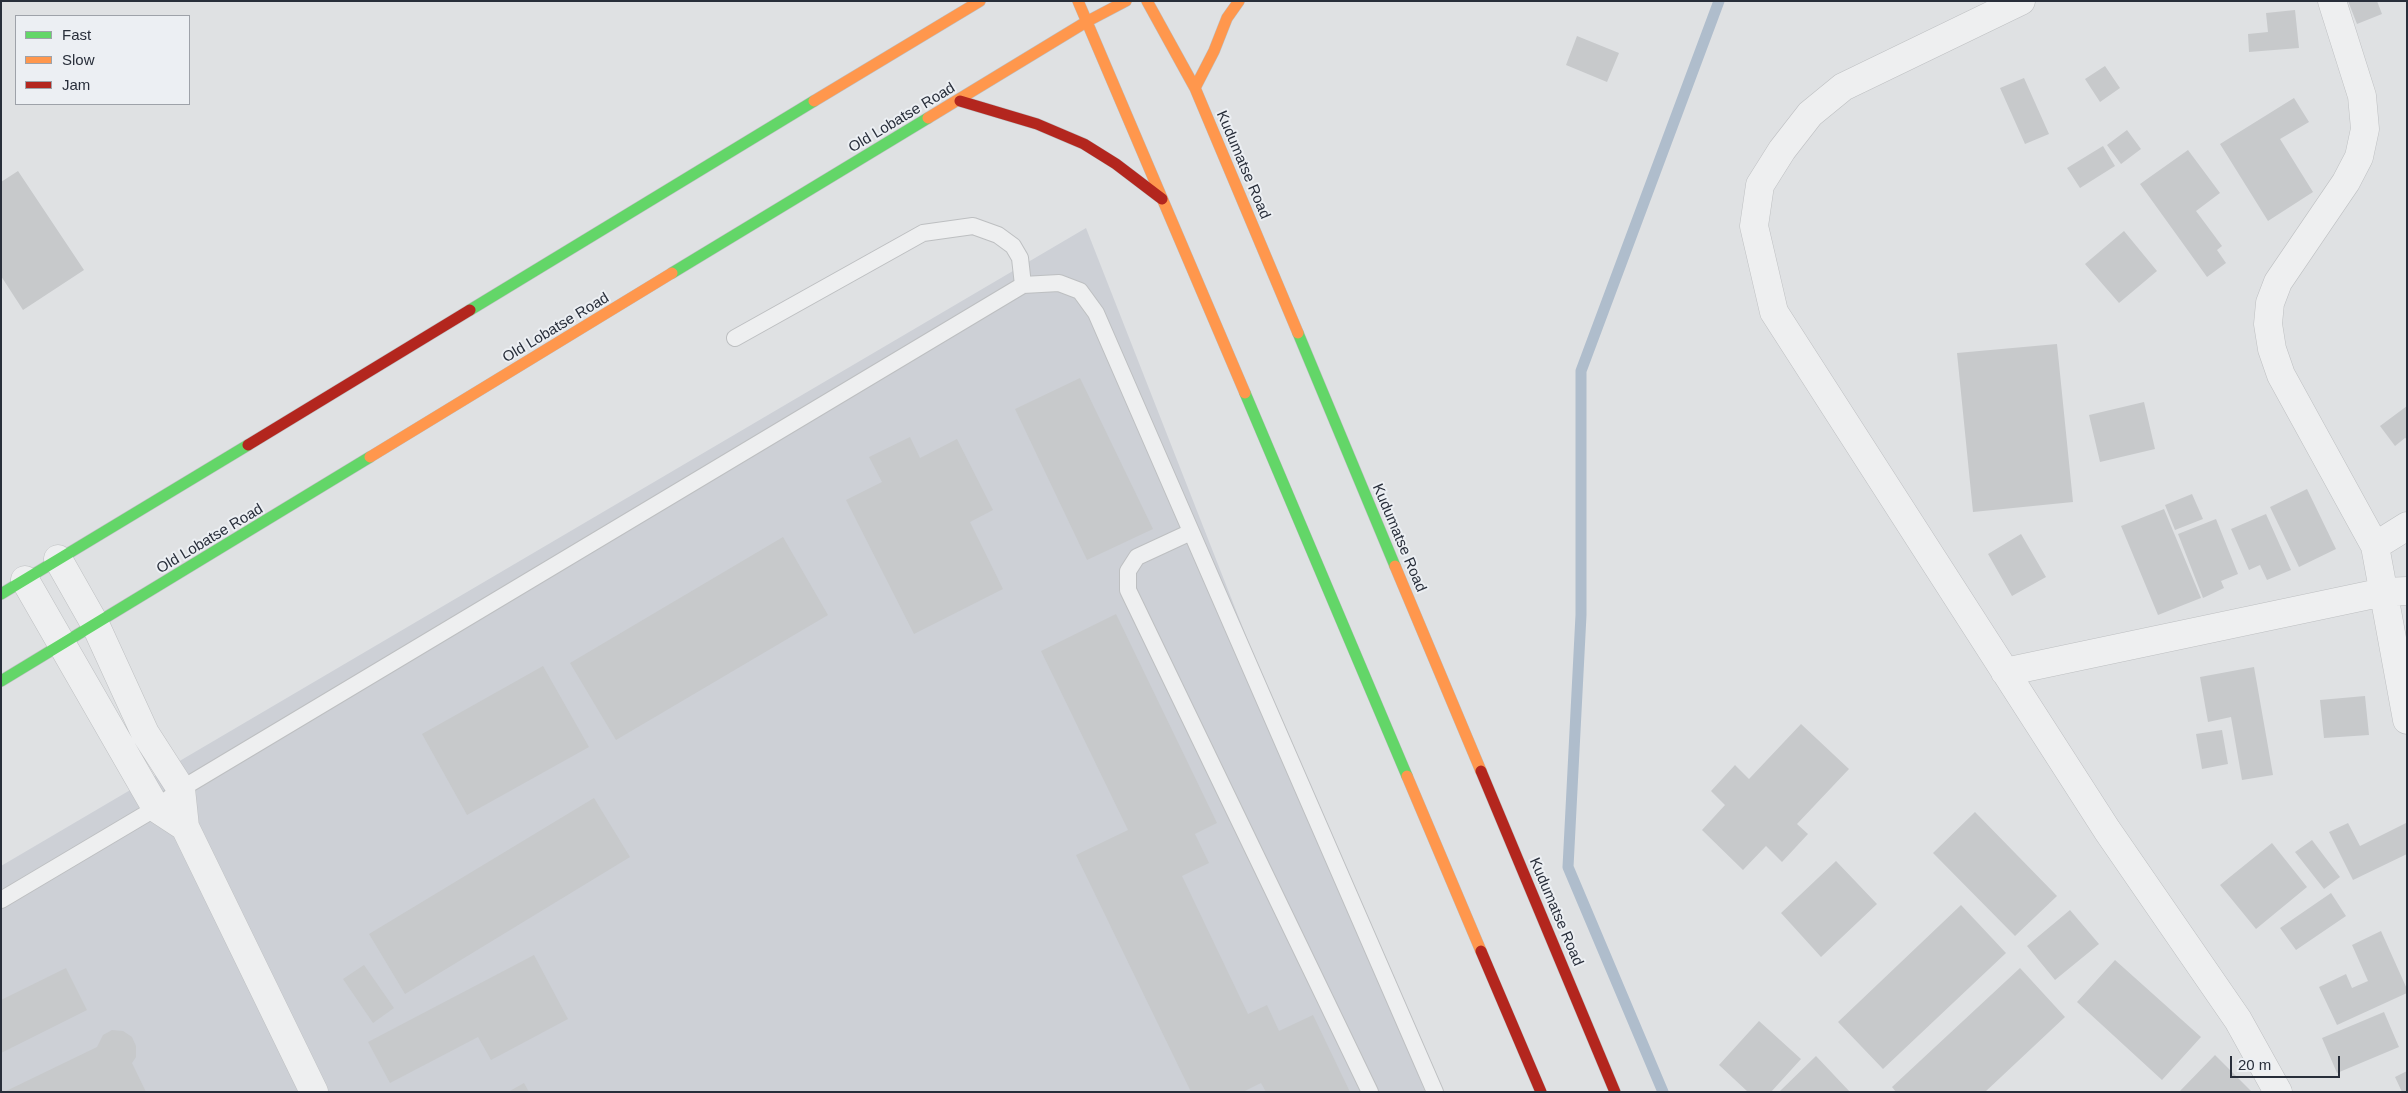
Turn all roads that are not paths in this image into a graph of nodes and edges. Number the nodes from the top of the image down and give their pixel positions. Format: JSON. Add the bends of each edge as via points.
{"nodes":[{"id":1,"x":980,"y":1,"type":"edge"},
{"id":2,"x":1078,"y":1,"type":"edge"},
{"id":3,"x":1126,"y":1,"type":"edge"},
{"id":4,"x":1147,"y":1,"type":"edge"},
{"id":5,"x":1239,"y":1,"type":"edge"},
{"id":6,"x":2021,"y":1,"type":"edge"},
{"id":7,"x":2332,"y":1,"type":"edge"},
{"id":8,"x":1086,"y":22,"type":"junction"},
{"id":9,"x":1195,"y":88,"type":"junction"},
{"id":10,"x":960,"y":101,"type":"junction"},
{"id":11,"x":1165,"y":201,"type":"junction"},
{"id":12,"x":1023,"y":285,"type":"junction"},
{"id":13,"x":735,"y":338,"type":"dead end"},
{"id":14,"x":2407,"y":526,"type":"edge"},
{"id":15,"x":1192,"y":532,"type":"junction"},
{"id":16,"x":2375,"y":546,"type":"junction"},
{"id":17,"x":58,"y":560,"type":"junction"},
{"id":18,"x":25,"y":580,"type":"junction"},
{"id":19,"x":2396,"y":591,"type":"edge"},
{"id":20,"x":1,"y":594,"type":"edge"},
{"id":21,"x":96,"y":626,"type":"junction"},
{"id":22,"x":62,"y":644,"type":"junction"},
{"id":23,"x":2005,"y":672,"type":"junction"},
{"id":24,"x":1,"y":681,"type":"edge"},
{"id":25,"x":2407,"y":720,"type":"edge"},
{"id":26,"x":181,"y":789,"type":"junction"},
{"id":27,"x":156,"y":808,"type":"junction"},
{"id":28,"x":186,"y":827,"type":"junction"},
{"id":29,"x":1,"y":900,"type":"edge"},
{"id":30,"x":314,"y":1092,"type":"edge"},
{"id":31,"x":1370,"y":1092,"type":"edge"},
{"id":32,"x":1435,"y":1092,"type":"edge"},
{"id":33,"x":1541,"y":1092,"type":"edge"},
{"id":34,"x":1614,"y":1092,"type":"edge"},
{"id":35,"x":2278,"y":1092,"type":"edge"}],
"edges":[{"from":1,"to":17,"type":"main road"},
{"from":2,"to":8,"type":"main road"},
{"from":3,"to":8,"type":"main road","name":"Old Lobatse Road"},
{"from":4,"to":9,"type":"main road","name":"Kudumatse Road"},
{"from":5,"to":9,"type":"main road"},
{"from":6,"to":23,"type":"street","via":[[1844,87],[1810,114],[1760,185],[1754,226],[1774,312]]},
{"from":7,"to":16,"type":"street","via":[[2362,96],[2365,129],[2359,157],[2346,182],[2278,282],[2270,303],[2268,324],[2281,375]]},
{"from":8,"to":10,"type":"main road","name":"Old Lobatse Road"},
{"from":8,"to":11,"type":"main road"},
{"from":9,"to":34,"type":"main road","name":"Kudumatse Road"},
{"from":10,"to":11,"type":"main road","via":[[1037,124],[1084,144]]},
{"from":10,"to":21,"type":"main road","name":"Old Lobatse Road"},
{"from":11,"to":33,"type":"main road"},
{"from":12,"to":13,"type":"lane","via":[[1020,258],[1012,246],[998,235],[973,226],[923,234]]},
{"from":12,"to":15,"type":"lane","via":[[1059,283],[1080,291],[1096,313]]},
{"from":12,"to":26,"type":"lane"},
{"from":14,"to":16,"type":"street"},
{"from":15,"to":31,"type":"lane","via":[[1137,557],[1128,571],[1128,590]]},
{"from":15,"to":32,"type":"lane"},
{"from":16,"to":19,"type":"street"},
{"from":17,"to":18,"type":"main road"},
{"from":17,"to":21,"type":"street"},
{"from":18,"to":20,"type":"main road"},
{"from":18,"to":22,"type":"street"},
{"from":19,"to":23,"type":"street"},
{"from":19,"to":25,"type":"street"},
{"from":21,"to":22,"type":"main road","name":"Old Lobatse Road"},
{"from":21,"to":26,"type":"street","via":[[145,732]]},
{"from":22,"to":24,"type":"main road","name":"Old Lobatse Road"},
{"from":22,"to":27,"type":"street"},
{"from":23,"to":35,"type":"street","via":[[2107,830],[2238,1020]]},
{"from":26,"to":27,"type":"lane"},
{"from":26,"to":28,"type":"street"},
{"from":27,"to":28,"type":"street"},
{"from":27,"to":29,"type":"lane"},
{"from":28,"to":30,"type":"street"}]}
